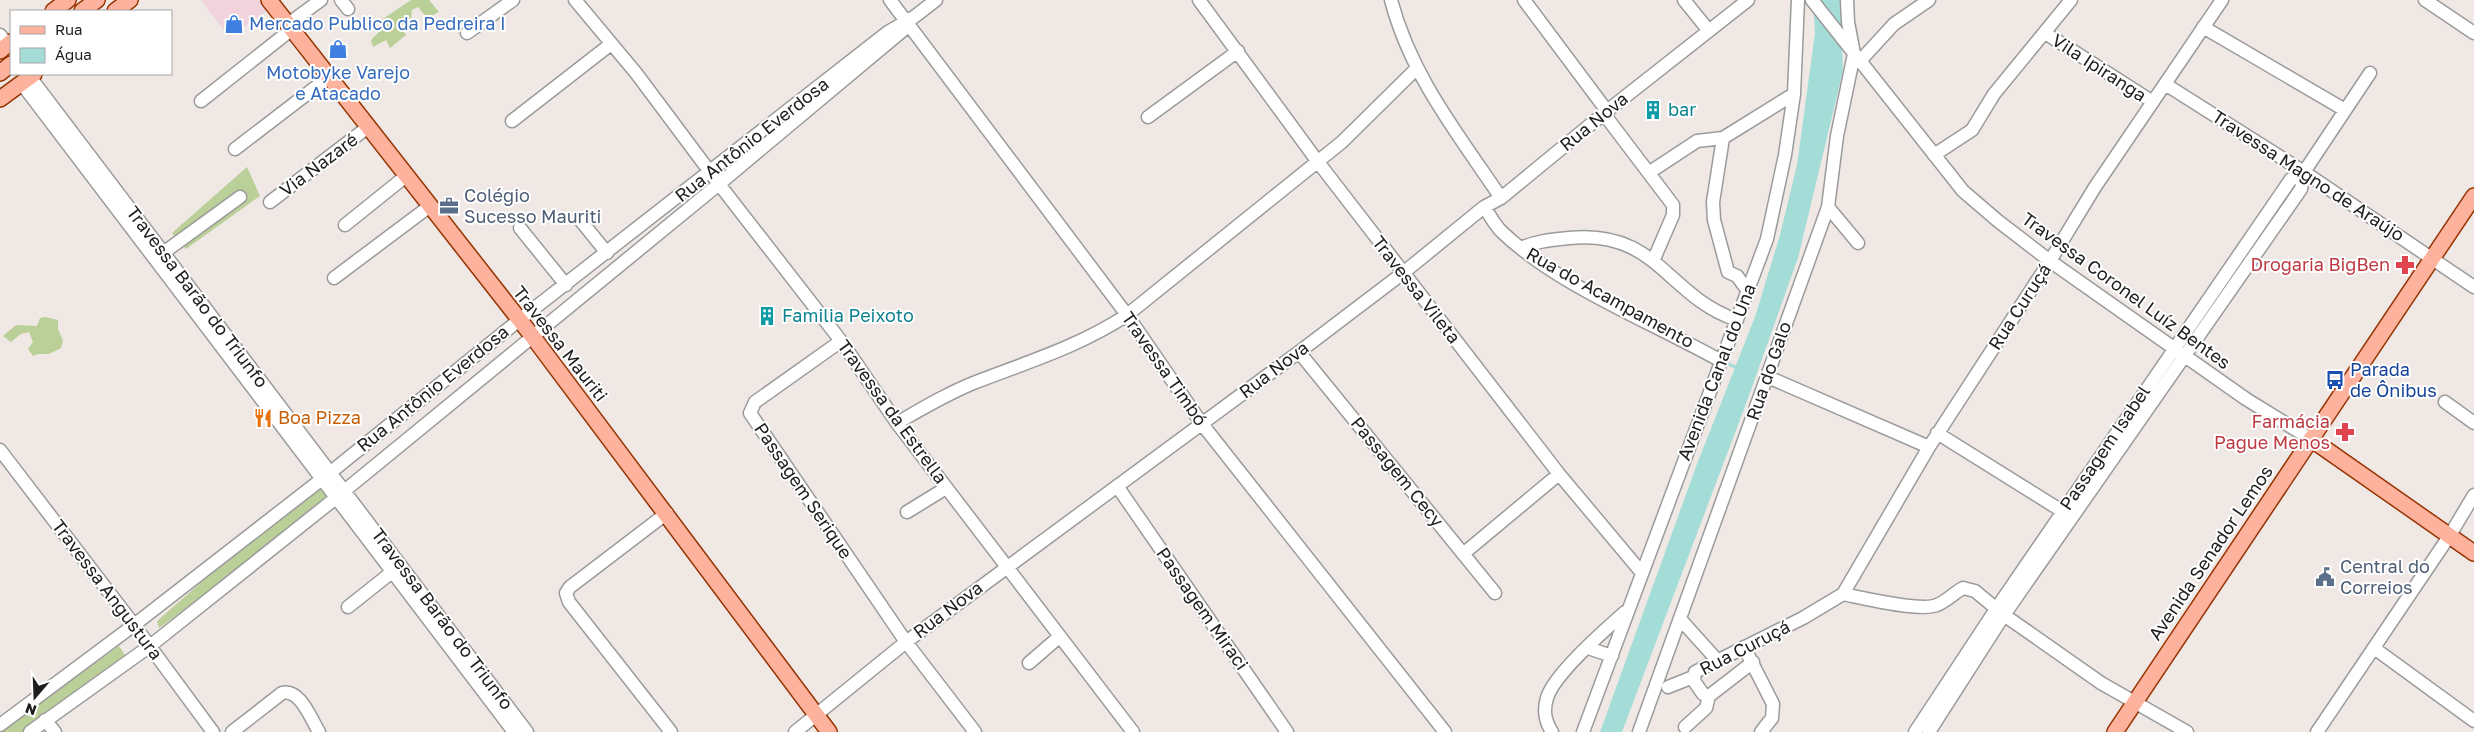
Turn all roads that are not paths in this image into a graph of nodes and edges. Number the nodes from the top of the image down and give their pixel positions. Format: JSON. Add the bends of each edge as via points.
{"nodes":[{"id":1,"x":68,"y":0,"type":"edge"},
{"id":2,"x":97,"y":0,"type":"edge"},
{"id":3,"x":130,"y":0,"type":"edge"},
{"id":4,"x":269,"y":0,"type":"edge"},
{"id":5,"x":321,"y":0,"type":"edge"},
{"id":6,"x":512,"y":0,"type":"edge"},
{"id":7,"x":575,"y":0,"type":"edge"},
{"id":8,"x":890,"y":0,"type":"edge"},
{"id":9,"x":936,"y":0,"type":"edge"},
{"id":10,"x":1199,"y":0,"type":"edge"},
{"id":11,"x":1391,"y":0,"type":"edge"},
{"id":12,"x":1524,"y":0,"type":"edge"},
{"id":13,"x":1684,"y":0,"type":"edge"},
{"id":14,"x":1748,"y":0,"type":"edge"},
{"id":15,"x":1798,"y":0,"type":"edge"},
{"id":16,"x":1812,"y":0,"type":"edge"},
{"id":17,"x":1847,"y":0,"type":"edge"},
{"id":18,"x":2071,"y":0,"type":"edge"},
{"id":19,"x":2222,"y":0,"type":"edge"},
{"id":20,"x":2425,"y":0,"type":"edge"},
{"id":21,"x":1926,"y":1,"type":"edge"},
{"id":22,"x":54,"y":10,"type":"edge"},
{"id":23,"x":83,"y":10,"type":"edge"},
{"id":24,"x":117,"y":10,"type":"edge"},
{"id":25,"x":909,"y":21,"type":"junction"},
{"id":26,"x":290,"y":27,"type":"junction"},
{"id":27,"x":2203,"y":27,"type":"junction"},
{"id":28,"x":1709,"y":31,"type":"junction"},
{"id":29,"x":466,"y":33,"type":"dead end"},
{"id":30,"x":2045,"y":33,"type":"junction"},
{"id":31,"x":2474,"y":33,"type":"edge"},
{"id":32,"x":611,"y":44,"type":"junction"},
{"id":33,"x":1238,"y":51,"type":"junction"},
{"id":34,"x":1854,"y":55,"type":"junction"},
{"id":35,"x":10,"y":65,"type":"edge"},
{"id":36,"x":1416,"y":69,"type":"junction"},
{"id":37,"x":0,"y":73,"type":"edge"},
{"id":38,"x":2370,"y":73,"type":"dead end"},
{"id":39,"x":329,"y":77,"type":"junction"},
{"id":40,"x":28,"y":78,"type":"edge"},
{"id":41,"x":2165,"y":84,"type":"junction"},
{"id":42,"x":1794,"y":94,"type":"junction"},
{"id":43,"x":0,"y":99,"type":"edge"},
{"id":44,"x":201,"y":101,"type":"dead end"},
{"id":45,"x":2153,"y":102,"type":"junction"},
{"id":46,"x":2345,"y":110,"type":"junction"},
{"id":47,"x":1606,"y":112,"type":"junction"},
{"id":48,"x":1148,"y":117,"type":"dead end"},
{"id":49,"x":512,"y":121,"type":"dead end"},
{"id":50,"x":368,"y":127,"type":"junction"},
{"id":51,"x":1722,"y":138,"type":"junction"},
{"id":52,"x":235,"y":149,"type":"dead end"},
{"id":53,"x":1934,"y":155,"type":"junction"},
{"id":54,"x":1318,"y":162,"type":"junction"},
{"id":55,"x":711,"y":172,"type":"junction"},
{"id":56,"x":1650,"y":172,"type":"junction"},
{"id":57,"x":2304,"y":172,"type":"junction"},
{"id":58,"x":406,"y":176,"type":"junction"},
{"id":59,"x":719,"y":184,"type":"junction"},
{"id":60,"x":2474,"y":196,"type":"edge"},
{"id":61,"x":240,"y":198,"type":"dead end"},
{"id":62,"x":1501,"y":198,"type":"junction"},
{"id":63,"x":270,"y":202,"type":"dead end"},
{"id":64,"x":430,"y":206,"type":"junction"},
{"id":65,"x":1484,"y":207,"type":"junction"},
{"id":66,"x":1828,"y":207,"type":"junction"},
{"id":67,"x":581,"y":221,"type":"dead end"},
{"id":68,"x":345,"y":225,"type":"dead end"},
{"id":69,"x":520,"y":228,"type":"dead end"},
{"id":70,"x":1858,"y":243,"type":"dead end"},
{"id":71,"x":1521,"y":248,"type":"junction"},
{"id":72,"x":163,"y":253,"type":"junction"},
{"id":73,"x":607,"y":253,"type":"junction"},
{"id":74,"x":2433,"y":258,"type":"junction"},
{"id":75,"x":1654,"y":259,"type":"junction"},
{"id":76,"x":2050,"y":261,"type":"junction"},
{"id":77,"x":170,"y":271,"type":"junction"},
{"id":78,"x":1403,"y":273,"type":"junction"},
{"id":79,"x":334,"y":278,"type":"dead end"},
{"id":80,"x":566,"y":284,"type":"junction"},
{"id":81,"x":2474,"y":287,"type":"edge"},
{"id":82,"x":1748,"y":291,"type":"junction"},
{"id":83,"x":545,"y":300,"type":"junction"},
{"id":84,"x":1127,"y":315,"type":"junction"},
{"id":85,"x":558,"y":316,"type":"junction"},
{"id":86,"x":1737,"y":320,"type":"junction"},
{"id":87,"x":518,"y":321,"type":"junction"},
{"id":88,"x":532,"y":338,"type":"junction"},
{"id":89,"x":841,"y":341,"type":"junction"},
{"id":90,"x":2174,"y":348,"type":"junction"},
{"id":91,"x":1299,"y":352,"type":"junction"},
{"id":92,"x":2184,"y":356,"type":"junction"},
{"id":93,"x":1721,"y":361,"type":"junction"},
{"id":94,"x":1768,"y":377,"type":"junction"},
{"id":95,"x":2445,"y":402,"type":"dead end"},
{"id":96,"x":898,"y":423,"type":"junction"},
{"id":97,"x":2474,"y":423,"type":"edge"},
{"id":98,"x":1202,"y":424,"type":"junction"},
{"id":99,"x":1937,"y":433,"type":"junction"},
{"id":100,"x":2311,"y":440,"type":"junction"},
{"id":101,"x":1929,"y":447,"type":"junction"},
{"id":102,"x":0,"y":450,"type":"edge"},
{"id":103,"x":1559,"y":474,"type":"junction"},
{"id":104,"x":326,"y":475,"type":"junction"},
{"id":105,"x":1117,"y":486,"type":"junction"},
{"id":106,"x":946,"y":488,"type":"junction"},
{"id":107,"x":340,"y":494,"type":"junction"},
{"id":108,"x":2474,"y":495,"type":"edge"},
{"id":109,"x":2062,"y":511,"type":"junction"},
{"id":110,"x":907,"y":512,"type":"dead end"},
{"id":111,"x":667,"y":514,"type":"junction"},
{"id":112,"x":2450,"y":536,"type":"junction"},
{"id":113,"x":2474,"y":553,"type":"edge"},
{"id":114,"x":1463,"y":554,"type":"junction"},
{"id":115,"x":1007,"y":566,"type":"junction"},
{"id":116,"x":392,"y":572,"type":"junction"},
{"id":117,"x":1642,"y":572,"type":"junction"},
{"id":118,"x":1495,"y":593,"type":"dead end"},
{"id":119,"x":1843,"y":594,"type":"junction"},
{"id":120,"x":348,"y":607,"type":"dead end"},
{"id":121,"x":1626,"y":612,"type":"junction"},
{"id":122,"x":2000,"y":612,"type":"junction"},
{"id":123,"x":1681,"y":620,"type":"junction"},
{"id":124,"x":134,"y":625,"type":"junction"},
{"id":125,"x":1060,"y":637,"type":"junction"},
{"id":126,"x":906,"y":642,"type":"junction"},
{"id":127,"x":150,"y":646,"type":"junction"},
{"id":128,"x":1744,"y":647,"type":"junction"},
{"id":129,"x":1588,"y":648,"type":"junction"},
{"id":130,"x":2374,"y":648,"type":"junction"},
{"id":131,"x":1612,"y":656,"type":"junction"},
{"id":132,"x":1717,"y":660,"type":"junction"},
{"id":133,"x":1753,"y":662,"type":"junction"},
{"id":134,"x":1029,"y":663,"type":"dead end"},
{"id":135,"x":473,"y":670,"type":"junction"},
{"id":136,"x":1693,"y":676,"type":"junction"},
{"id":137,"x":1668,"y":688,"type":"dead end"},
{"id":138,"x":1710,"y":696,"type":"junction"},
{"id":139,"x":2134,"y":702,"type":"junction"},
{"id":140,"x":816,"y":715,"type":"junction"},
{"id":141,"x":45,"y":720,"type":"junction"},
{"id":142,"x":2474,"y":721,"type":"edge"},
{"id":143,"x":0,"y":724,"type":"edge"},
{"id":144,"x":1685,"y":728,"type":"dead end"},
{"id":145,"x":30,"y":732,"type":"edge"},
{"id":146,"x":55,"y":732,"type":"edge"},
{"id":147,"x":213,"y":732,"type":"edge"},
{"id":148,"x":232,"y":732,"type":"edge"},
{"id":149,"x":319,"y":732,"type":"edge"},
{"id":150,"x":514,"y":732,"type":"edge"},
{"id":151,"x":527,"y":732,"type":"edge"},
{"id":152,"x":671,"y":732,"type":"edge"},
{"id":153,"x":794,"y":732,"type":"edge"},
{"id":154,"x":829,"y":732,"type":"edge"},
{"id":155,"x":975,"y":732,"type":"edge"},
{"id":156,"x":1133,"y":732,"type":"edge"},
{"id":157,"x":1288,"y":732,"type":"edge"},
{"id":158,"x":1444,"y":732,"type":"edge"},
{"id":159,"x":1552,"y":732,"type":"edge"},
{"id":160,"x":1583,"y":732,"type":"edge"},
{"id":161,"x":1639,"y":732,"type":"edge"},
{"id":162,"x":1761,"y":732,"type":"edge"},
{"id":163,"x":1915,"y":732,"type":"edge"},
{"id":164,"x":1929,"y":732,"type":"edge"},
{"id":165,"x":2115,"y":732,"type":"edge"},
{"id":166,"x":2187,"y":732,"type":"edge"},
{"id":167,"x":2317,"y":732,"type":"edge"}],
"edges":[{"from":1,"to":22,"type":"main road"},
{"from":2,"to":23,"type":"main road"},
{"from":3,"to":24,"type":"main road"},
{"from":4,"to":26,"type":"main road","name":"Travessa Mauriti"},
{"from":5,"to":26,"type":"street"},
{"from":6,"to":29,"type":"street"},
{"from":7,"to":32,"type":"street","name":"Travessa da Estrella"},
{"from":8,"to":25,"type":"street","name":"Travessa Timbó"},
{"from":9,"to":25,"type":"street","name":"Rua Antônio Everdosa"},
{"from":10,"to":33,"type":"street","name":"Travessa Vileta"},
{"from":11,"to":36,"type":"street"},
{"from":12,"to":47,"type":"street"},
{"from":13,"to":28,"type":"street"},
{"from":14,"to":28,"type":"street","name":"Rua Nova"},
{"from":15,"to":42,"type":"street","name":"Avenida Canal do Una"},
{"from":16,"to":34,"type":"street","name":"Travessa Coronel Luíz Bentes"},
{"from":17,"to":34,"type":"street","name":"Rua do Galo"},
{"from":18,"to":30,"type":"street"},
{"from":19,"to":27,"type":"street","name":"Rua Curuçá"},
{"from":20,"to":31,"type":"street"},
{"from":21,"to":34,"type":"street"},
{"from":25,"to":55,"type":"street","name":"Rua Antônio Everdosa"},
{"from":25,"to":59,"type":"street","name":"Rua Antônio Everdosa"},
{"from":25,"to":84,"type":"street","name":"Travessa Timbó"},
{"from":26,"to":39,"type":"main road","name":"Travessa Mauriti"},
{"from":26,"to":44,"type":"street"},
{"from":27,"to":41,"type":"street","name":"Rua Curuçá"},
{"from":27,"to":46,"type":"street"},
{"from":28,"to":47,"type":"street","name":"Rua Nova"},
{"from":30,"to":45,"type":"street","name":"Vila Ipiranga"},
{"from":30,"to":53,"type":"street","via":[[1994,94],[1972,130]]},
{"from":32,"to":49,"type":"street"},
{"from":32,"to":55,"type":"street","name":"Travessa da Estrella"},
{"from":33,"to":48,"type":"street"},
{"from":33,"to":54,"type":"street","name":"Travessa Vileta"},
{"from":34,"to":53,"type":"street","name":"Travessa Coronel Luíz Bentes"},
{"from":34,"to":66,"type":"street","name":"Rua do Galo","via":[[1837,136]]},
{"from":35,"to":37,"type":"main road"},
{"from":36,"to":54,"type":"street"},
{"from":36,"to":62,"type":"street"},
{"from":38,"to":46,"type":"street","name":"Passagem Isabel"},
{"from":39,"to":50,"type":"main road","name":"Travessa Mauriti"},
{"from":39,"to":52,"type":"street"},
{"from":40,"to":43,"type":"main road"},
{"from":40,"to":72,"type":"street","name":"Travessa Barão do Triunfo"},
{"from":40,"to":77,"type":"street","name":"Travessa Barão do Triunfo"},
{"from":41,"to":45,"type":"street","name":"Rua Curuçá"},
{"from":41,"to":57,"type":"street","name":"Travessa Magno de Araújo"},
{"from":42,"to":51,"type":"street"},
{"from":42,"to":82,"type":"street","name":"Avenida Canal do Una","via":[[1768,233]]},
{"from":45,"to":76,"type":"street","name":"Rua Curuçá","via":[[2095,186]]},
{"from":46,"to":57,"type":"street","name":"Passagem Isabel"},
{"from":47,"to":56,"type":"street"},
{"from":47,"to":62,"type":"street","name":"Rua Nova"},
{"from":50,"to":58,"type":"main road","name":"Travessa Mauriti"},
{"from":50,"to":63,"type":"street","name":"Via Nazaré"},
{"from":51,"to":56,"type":"street","via":[[1697,141]]},
{"from":51,"to":82,"type":"street","via":[[1713,202],[1714,220],[1728,272],[1737,276]]},
{"from":53,"to":76,"type":"street","name":"Travessa Coronel Luíz Bentes","via":[[1963,191]]},
{"from":54,"to":78,"type":"street","name":"Travessa Vileta"},
{"from":54,"to":84,"type":"street"},
{"from":55,"to":59,"type":"street","name":"Travessa da Estrella"},
{"from":55,"to":73,"type":"street","name":"Rua Antônio Everdosa"},
{"from":56,"to":75,"type":"street","via":[[1671,201],[1674,211]]},
{"from":57,"to":74,"type":"street","name":"Travessa Magno de Araújo"},
{"from":57,"to":90,"type":"street","name":"Passagem Isabel","via":[[2291,179]]},
{"from":57,"to":92,"type":"street","name":"Passagem Isabel","via":[[2301,189]]},
{"from":58,"to":64,"type":"main road","name":"Travessa Mauriti"},
{"from":58,"to":68,"type":"street"},
{"from":59,"to":85,"type":"street","name":"Rua Antônio Everdosa"},
{"from":59,"to":89,"type":"street","name":"Travessa da Estrella"},
{"from":60,"to":74,"type":"main road","name":"Avenida Senador Lemos"},
{"from":61,"to":72,"type":"street"},
{"from":62,"to":65,"type":"street","name":"Rua Nova"},
{"from":64,"to":79,"type":"street"},
{"from":64,"to":87,"type":"main road","name":"Travessa Mauriti"},
{"from":65,"to":71,"type":"street","name":"Rua do Acampamento","via":[[1500,231]]},
{"from":65,"to":78,"type":"street","name":"Rua Nova"},
{"from":66,"to":70,"type":"street"},
{"from":66,"to":94,"type":"street","name":"Rua do Galo"},
{"from":67,"to":73,"type":"street"},
{"from":69,"to":80,"type":"street"},
{"from":71,"to":75,"type":"street","via":[[1537,241],[1592,236],[1621,242]]},
{"from":71,"to":93,"type":"street","name":"Rua do Acampamento","via":[[1584,288]]},
{"from":72,"to":77,"type":"street","name":"Travessa Barão do Triunfo"},
{"from":73,"to":80,"type":"street","name":"Rua Antônio Everdosa"},
{"from":74,"to":81,"type":"street","name":"Travessa Magno de Araújo"},
{"from":74,"to":100,"type":"main road","name":"Avenida Senador Lemos"},
{"from":75,"to":86,"type":"street","via":[[1711,309]]},
{"from":76,"to":90,"type":"street","name":"Travessa Coronel Luíz Bentes"},
{"from":76,"to":99,"type":"street","name":"Rua Curuçá"},
{"from":77,"to":104,"type":"street","name":"Travessa Barão do Triunfo"},
{"from":78,"to":91,"type":"street","name":"Rua Nova"},
{"from":78,"to":103,"type":"street","name":"Travessa Vileta"},
{"from":80,"to":83,"type":"street","name":"Rua Antônio Everdosa"},
{"from":82,"to":86,"type":"street","name":"Avenida Canal do Una"},
{"from":83,"to":85,"type":"street","via":[[546,312]]},
{"from":83,"to":87,"type":"street","name":"Rua Antônio Everdosa"},
{"from":84,"to":96,"type":"street","via":[[1063,350],[939,398]]},
{"from":84,"to":98,"type":"street","name":"Travessa Timbó"},
{"from":85,"to":88,"type":"street","name":"Rua Antônio Everdosa"},
{"from":86,"to":93,"type":"street","name":"Avenida Canal do Una"},
{"from":87,"to":88,"type":"main road","name":"Travessa Mauriti"},
{"from":87,"to":104,"type":"street","name":"Rua Antônio Everdosa"},
{"from":88,"to":107,"type":"street","name":"Rua Antônio Everdosa"},
{"from":88,"to":111,"type":"main road","name":"Travessa Mauriti"},
{"from":89,"to":96,"type":"street","name":"Travessa da Estrella"},
{"from":89,"to":126,"type":"street","name":"Passagem Serique","via":[[755,402],[750,413]]},
{"from":90,"to":92,"type":"street","name":"Travessa Coronel Luíz Bentes"},
{"from":90,"to":109,"type":"street","name":"Passagem Isabel"},
{"from":91,"to":98,"type":"street","name":"Rua Nova"},
{"from":91,"to":114,"type":"street","name":"Passagem Cecy"},
{"from":92,"to":100,"type":"street","name":"Travessa Coronel Luíz Bentes"},
{"from":92,"to":122,"type":"street","name":"Passagem Isabel"},
{"from":93,"to":117,"type":"street","name":"Avenida Canal do Una"},
{"from":94,"to":101,"type":"street"},
{"from":94,"to":123,"type":"street","name":"Rua do Galo"},
{"from":95,"to":97,"type":"street"},
{"from":96,"to":106,"type":"street","name":"Travessa da Estrella"},
{"from":98,"to":105,"type":"street","name":"Rua Nova"},
{"from":98,"to":158,"type":"street","name":"Travessa Timbó"},
{"from":99,"to":101,"type":"street","name":"Rua Curuçá"},
{"from":99,"to":109,"type":"street"},
{"from":100,"to":112,"type":"main road","name":"Travessa Coronel Luíz Bentes"},
{"from":100,"to":139,"type":"main road","name":"Avenida Senador Lemos"},
{"from":101,"to":119,"type":"street","name":"Rua Curuçá"},
{"from":102,"to":124,"type":"street","name":"Travessa Angustura"},
{"from":103,"to":114,"type":"street"},
{"from":103,"to":117,"type":"street","name":"Travessa Vileta"},
{"from":104,"to":107,"type":"street","name":"Travessa Barão do Triunfo"},
{"from":104,"to":124,"type":"street","name":"Rua Antônio Everdosa"},
{"from":105,"to":115,"type":"street","name":"Rua Nova"},
{"from":105,"to":157,"type":"street","name":"Passagem Miraci"},
{"from":106,"to":110,"type":"street"},
{"from":106,"to":115,"type":"street","name":"Travessa da Estrella"},
{"from":107,"to":116,"type":"street","name":"Travessa Barão do Triunfo"},
{"from":107,"to":127,"type":"street","name":"Rua Antônio Everdosa"},
{"from":107,"to":135,"type":"street","name":"Travessa Barão do Triunfo"},
{"from":108,"to":112,"type":"street"},
{"from":109,"to":122,"type":"street","name":"Passagem Isabel"},
{"from":111,"to":140,"type":"main road","name":"Travessa Mauriti"},
{"from":111,"to":152,"type":"street","via":[[566,593],[569,602]]},
{"from":112,"to":113,"type":"main road","name":"Travessa Coronel Luíz Bentes"},
{"from":112,"to":130,"type":"street"},
{"from":114,"to":118,"type":"street","name":"Passagem Cecy"},
{"from":115,"to":125,"type":"street","name":"Travessa da Estrella"},
{"from":115,"to":126,"type":"street","name":"Rua Nova"},
{"from":116,"to":120,"type":"street"},
{"from":116,"to":135,"type":"street","name":"Travessa Barão do Triunfo"},
{"from":117,"to":121,"type":"street","name":"Avenida Canal do Una"},
{"from":119,"to":122,"type":"street","via":[[1930,607],[1963,588],[1975,590]]},
{"from":119,"to":128,"type":"street","name":"Rua Curuçá"},
{"from":121,"to":129,"type":"street"},
{"from":121,"to":131,"type":"street","name":"Avenida Canal do Una"},
{"from":122,"to":139,"type":"street","via":[[2061,656]]},
{"from":122,"to":163,"type":"street","name":"Passagem Isabel"},
{"from":122,"to":164,"type":"street","name":"Passagem Isabel"},
{"from":123,"to":132,"type":"street"},
{"from":123,"to":161,"type":"street","name":"Rua do Galo"},
{"from":124,"to":127,"type":"street","name":"Travessa Angustura"},
{"from":124,"to":143,"type":"street","name":"Rua Antônio Everdosa"},
{"from":125,"to":134,"type":"street"},
{"from":125,"to":156,"type":"street","name":"Travessa da Estrella"},
{"from":126,"to":140,"type":"street","name":"Rua Nova"},
{"from":126,"to":155,"type":"street"},
{"from":127,"to":141,"type":"street","name":"Rua Antônio Everdosa"},
{"from":127,"to":147,"type":"street","name":"Travessa Angustura"},
{"from":128,"to":132,"type":"street","name":"Rua Curuçá"},
{"from":128,"to":133,"type":"street"},
{"from":129,"to":131,"type":"street"},
{"from":129,"to":159,"type":"street","via":[[1550,691],[1545,717]]},
{"from":130,"to":142,"type":"street"},
{"from":130,"to":167,"type":"street"},
{"from":131,"to":160,"type":"street","name":"Avenida Canal do Una"},
{"from":132,"to":136,"type":"street","name":"Rua Curuçá"},
{"from":133,"to":138,"type":"street","name":"Rua Curuçá"},
{"from":133,"to":162,"type":"street","via":[[1773,704],[1772,718]]},
{"from":135,"to":150,"type":"street","name":"Travessa Barão do Triunfo"},
{"from":135,"to":151,"type":"street","name":"Travessa Barão do Triunfo"},
{"from":136,"to":137,"type":"street"},
{"from":136,"to":138,"type":"street","name":"Rua Curuçá","via":[[1703,694]]},
{"from":138,"to":144,"type":"street","via":[[1706,708]]},
{"from":139,"to":165,"type":"main road","name":"Avenida Senador Lemos"},
{"from":139,"to":166,"type":"street"},
{"from":140,"to":153,"type":"street","name":"Rua Nova"},
{"from":140,"to":154,"type":"main road","name":"Travessa Mauriti"},
{"from":141,"to":145,"type":"street","name":"Rua Antônio Everdosa"},
{"from":141,"to":146,"type":"street"},
{"from":148,"to":149,"type":"street","via":[[282,693],[288,692],[296,695]]}]}
